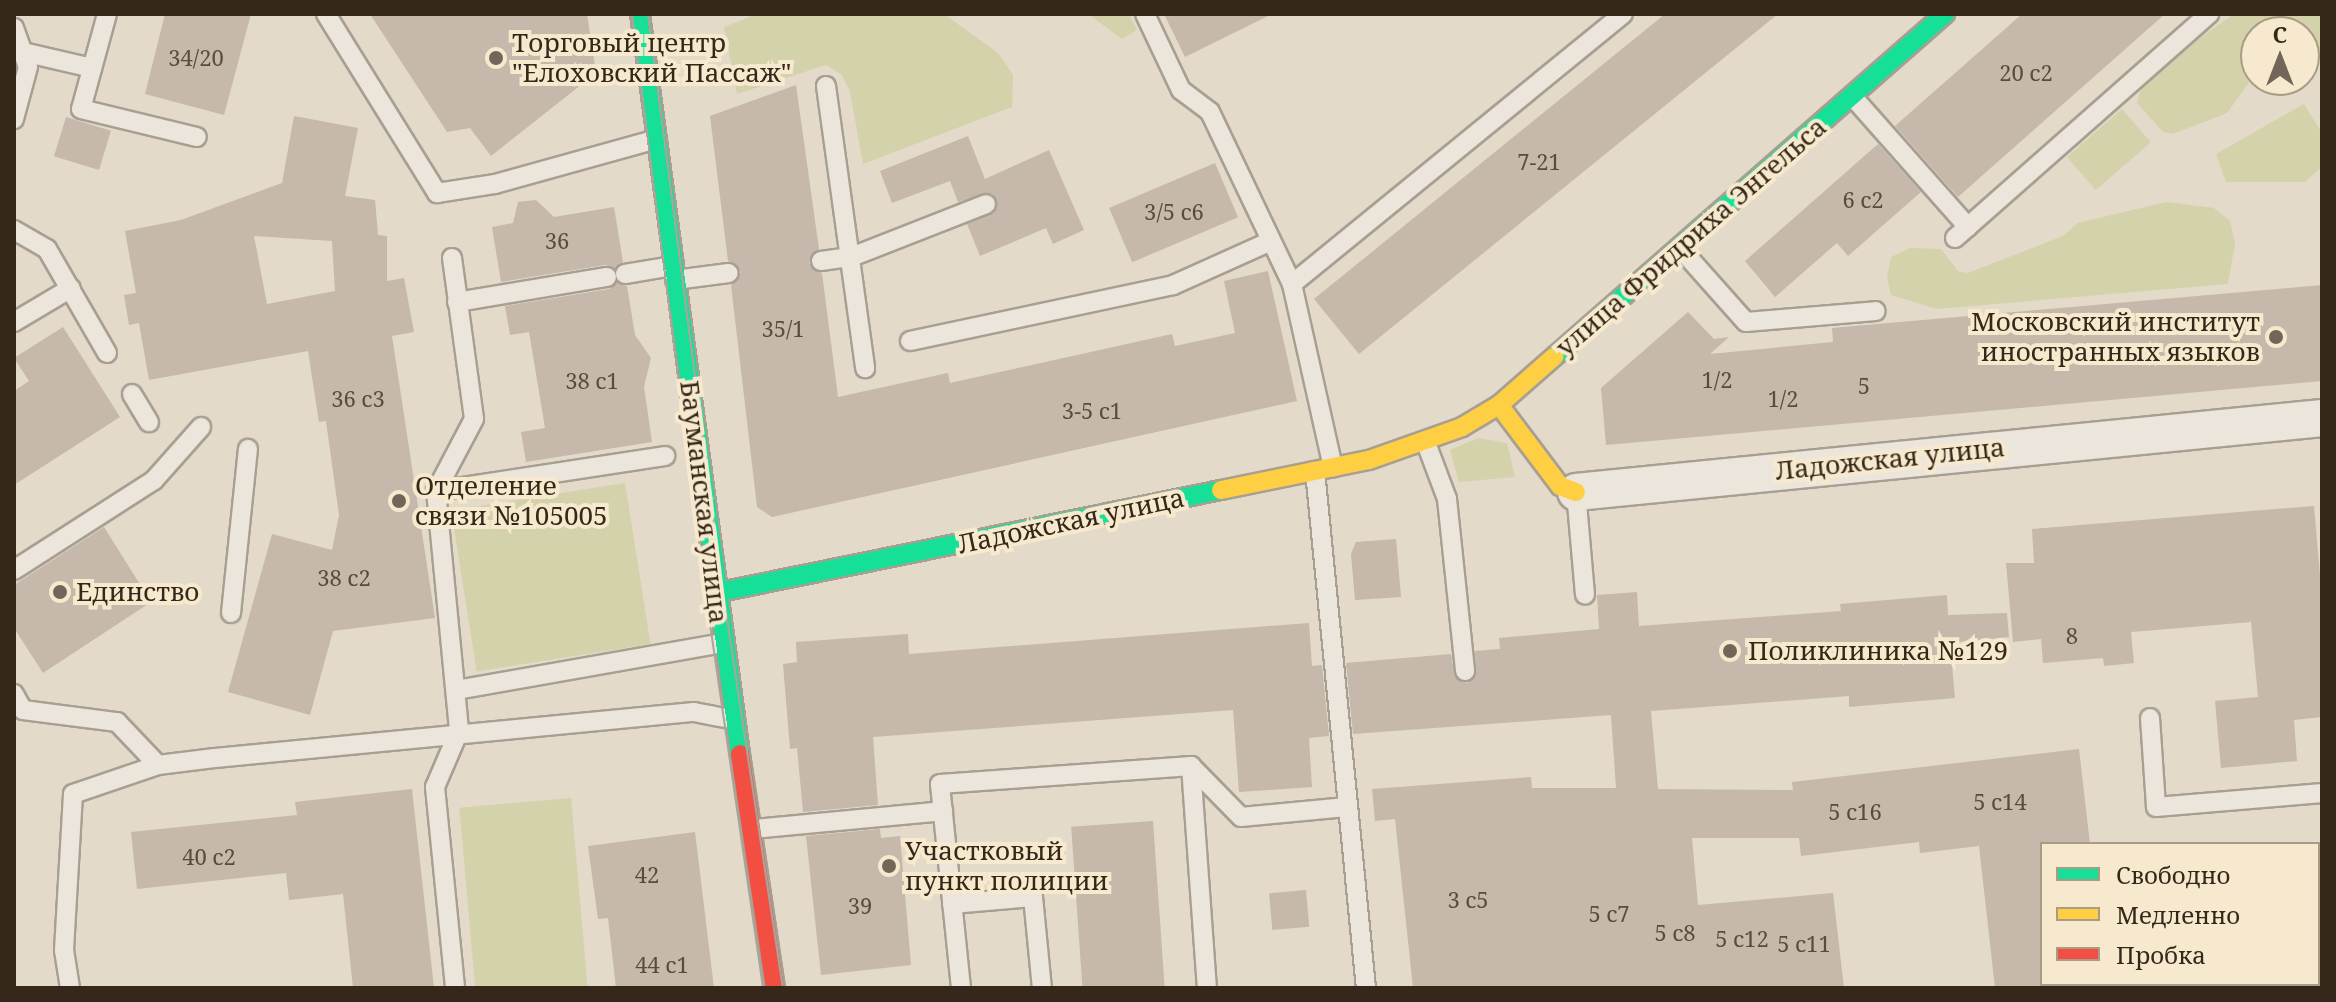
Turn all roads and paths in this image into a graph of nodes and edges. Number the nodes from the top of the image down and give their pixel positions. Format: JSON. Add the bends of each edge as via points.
{"nodes":[{"id":1,"x":107,"y":14,"type":"edge"},
{"id":2,"x":326,"y":14,"type":"edge"},
{"id":3,"x":640,"y":14,"type":"edge"},
{"id":4,"x":1145,"y":14,"type":"edge"},
{"id":5,"x":1623,"y":14,"type":"edge"},
{"id":6,"x":1945,"y":14,"type":"edge"},
{"id":7,"x":2209,"y":14,"type":"edge"},
{"id":8,"x":14,"y":28,"type":"edge"},
{"id":9,"x":23,"y":52,"type":"junction"},
{"id":10,"x":92,"y":68,"type":"junction"},
{"id":11,"x":826,"y":86,"type":"dead end"},
{"id":12,"x":1852,"y":96,"type":"junction"},
{"id":13,"x":14,"y":119,"type":"edge"},
{"id":14,"x":197,"y":137,"type":"dead end"},
{"id":15,"x":657,"y":139,"type":"junction"},
{"id":16,"x":986,"y":204,"type":"dead end"},
{"id":17,"x":14,"y":230,"type":"edge"},
{"id":18,"x":1271,"y":241,"type":"junction"},
{"id":19,"x":1680,"y":248,"type":"junction"},
{"id":20,"x":851,"y":257,"type":"junction"},
{"id":21,"x":452,"y":258,"type":"dead end"},
{"id":22,"x":821,"y":261,"type":"dead end"},
{"id":23,"x":674,"y":273,"type":"junction"},
{"id":24,"x":729,"y":273,"type":"dead end"},
{"id":25,"x":1292,"y":284,"type":"junction"},
{"id":26,"x":71,"y":288,"type":"junction"},
{"id":27,"x":457,"y":302,"type":"junction"},
{"id":28,"x":1876,"y":311,"type":"dead end"},
{"id":29,"x":14,"y":322,"type":"edge"},
{"id":30,"x":910,"y":341,"type":"dead end"},
{"id":31,"x":107,"y":353,"type":"dead end"},
{"id":32,"x":865,"y":368,"type":"dead end"},
{"id":33,"x":132,"y":394,"type":"dead end"},
{"id":34,"x":1499,"y":405,"type":"junction"},
{"id":35,"x":2322,"y":418,"type":"edge"},
{"id":36,"x":149,"y":422,"type":"dead end"},
{"id":37,"x":201,"y":427,"type":"dead end"},
{"id":38,"x":1426,"y":443,"type":"junction"},
{"id":39,"x":248,"y":449,"type":"dead end"},
{"id":40,"x":665,"y":456,"type":"dead end"},
{"id":41,"x":1324,"y":469,"type":"junction"},
{"id":42,"x":436,"y":491,"type":"junction"},
{"id":43,"x":1576,"y":492,"type":"junction"},
{"id":44,"x":14,"y":570,"type":"edge"},
{"id":45,"x":715,"y":593,"type":"junction"},
{"id":46,"x":1585,"y":595,"type":"dead end"},
{"id":47,"x":231,"y":613,"type":"dead end"},
{"id":48,"x":722,"y":643,"type":"junction"},
{"id":49,"x":1465,"y":671,"type":"dead end"},
{"id":50,"x":456,"y":690,"type":"junction"},
{"id":51,"x":14,"y":694,"type":"edge"},
{"id":52,"x":2150,"y":718,"type":"dead end"},
{"id":53,"x":735,"y":720,"type":"junction"},
{"id":54,"x":459,"y":731,"type":"junction"},
{"id":55,"x":158,"y":765,"type":"junction"},
{"id":56,"x":1191,"y":766,"type":"junction"},
{"id":57,"x":2322,"y":793,"type":"edge"},
{"id":58,"x":1347,"y":807,"type":"junction"},
{"id":59,"x":943,"y":811,"type":"junction"},
{"id":60,"x":753,"y":829,"type":"junction"},
{"id":61,"x":952,"y":904,"type":"junction"},
{"id":62,"x":70,"y":988,"type":"edge"},
{"id":63,"x":455,"y":988,"type":"edge"},
{"id":64,"x":775,"y":988,"type":"edge"},
{"id":65,"x":961,"y":988,"type":"edge"},
{"id":66,"x":1042,"y":988,"type":"edge"},
{"id":67,"x":1207,"y":988,"type":"edge"},
{"id":68,"x":1366,"y":988,"type":"edge"}],
"edges":[{"from":1,"to":10,"type":"lane"},
{"from":2,"to":15,"type":"lane","via":[[437,193],[495,184]]},
{"from":3,"to":15,"type":"street","name":"Бауманская улица"},
{"from":4,"to":18,"type":"lane","via":[[1181,90],[1210,112]]},
{"from":5,"to":25,"type":"lane"},
{"from":6,"to":12,"type":"street","name":"улица Фридриха Энгельса"},
{"from":7,"to":12,"type":"lane","via":[[1962,232]]},
{"from":8,"to":9,"type":"lane"},
{"from":9,"to":10,"type":"lane"},
{"from":9,"to":13,"type":"lane","via":[[28,67]]},
{"from":10,"to":14,"type":"lane","via":[[81,109]]},
{"from":11,"to":20,"type":"lane"},
{"from":12,"to":19,"type":"street","name":"улица Фридриха Энгельса"},
{"from":15,"to":23,"type":"street","name":"Бауманская улица"},
{"from":16,"to":20,"type":"lane"},
{"from":17,"to":26,"type":"lane","via":[[47,249]]},
{"from":18,"to":25,"type":"lane"},
{"from":18,"to":30,"type":"lane","via":[[1173,285]]},
{"from":19,"to":28,"type":"lane","via":[[1746,322]]},
{"from":19,"to":34,"type":"street","name":"улица Фридриха Энгельса"},
{"from":20,"to":22,"type":"lane"},
{"from":20,"to":32,"type":"lane"},
{"from":21,"to":27,"type":"lane"},
{"from":23,"to":24,"type":"lane"},
{"from":23,"to":27,"type":"lane","via":[[616,276]]},
{"from":23,"to":45,"type":"street","name":"Бауманская улица"},
{"from":25,"to":41,"type":"lane"},
{"from":26,"to":29,"type":"lane"},
{"from":26,"to":31,"type":"lane"},
{"from":27,"to":42,"type":"lane","via":[[474,419]]},
{"from":33,"to":36,"type":"lane"},
{"from":34,"to":38,"type":"street","name":"улица Фридриха Энгельса"},
{"from":34,"to":43,"type":"street","via":[[1560,486]]},
{"from":35,"to":43,"type":"street","name":"Ладожская улица"},
{"from":37,"to":44,"type":"lane","via":[[154,480]]},
{"from":38,"to":41,"type":"street","name":"Ладожская улица"},
{"from":38,"to":49,"type":"lane","via":[[1447,499]]},
{"from":39,"to":47,"type":"lane"},
{"from":40,"to":42,"type":"lane"},
{"from":41,"to":45,"type":"street","name":"Ладожская улица"},
{"from":41,"to":58,"type":"lane"},
{"from":42,"to":50,"type":"lane"},
{"from":43,"to":46,"type":"lane"},
{"from":45,"to":48,"type":"street","name":"Бауманская улица"},
{"from":48,"to":50,"type":"lane"},
{"from":48,"to":53,"type":"street","name":"Бауманская улица"},
{"from":50,"to":54,"type":"lane"},
{"from":51,"to":55,"type":"lane","via":[[23,710],[117,722]]},
{"from":52,"to":57,"type":"lane","via":[[2156,807]]},
{"from":53,"to":54,"type":"lane","via":[[694,712]]},
{"from":53,"to":60,"type":"street","name":"Бауманская улица"},
{"from":54,"to":55,"type":"lane"},
{"from":54,"to":63,"type":"lane","via":[[435,787]]},
{"from":55,"to":62,"type":"lane","via":[[73,794],[64,950]]},
{"from":56,"to":58,"type":"lane","via":[[1241,817]]},
{"from":56,"to":59,"type":"lane","via":[[940,784]]},
{"from":56,"to":67,"type":"lane"},
{"from":58,"to":68,"type":"lane"},
{"from":59,"to":60,"type":"lane"},
{"from":59,"to":61,"type":"lane"},
{"from":60,"to":64,"type":"street","name":"Бауманская улица"},
{"from":61,"to":65,"type":"lane"},
{"from":61,"to":66,"type":"lane","via":[[1033,897]]}]}
